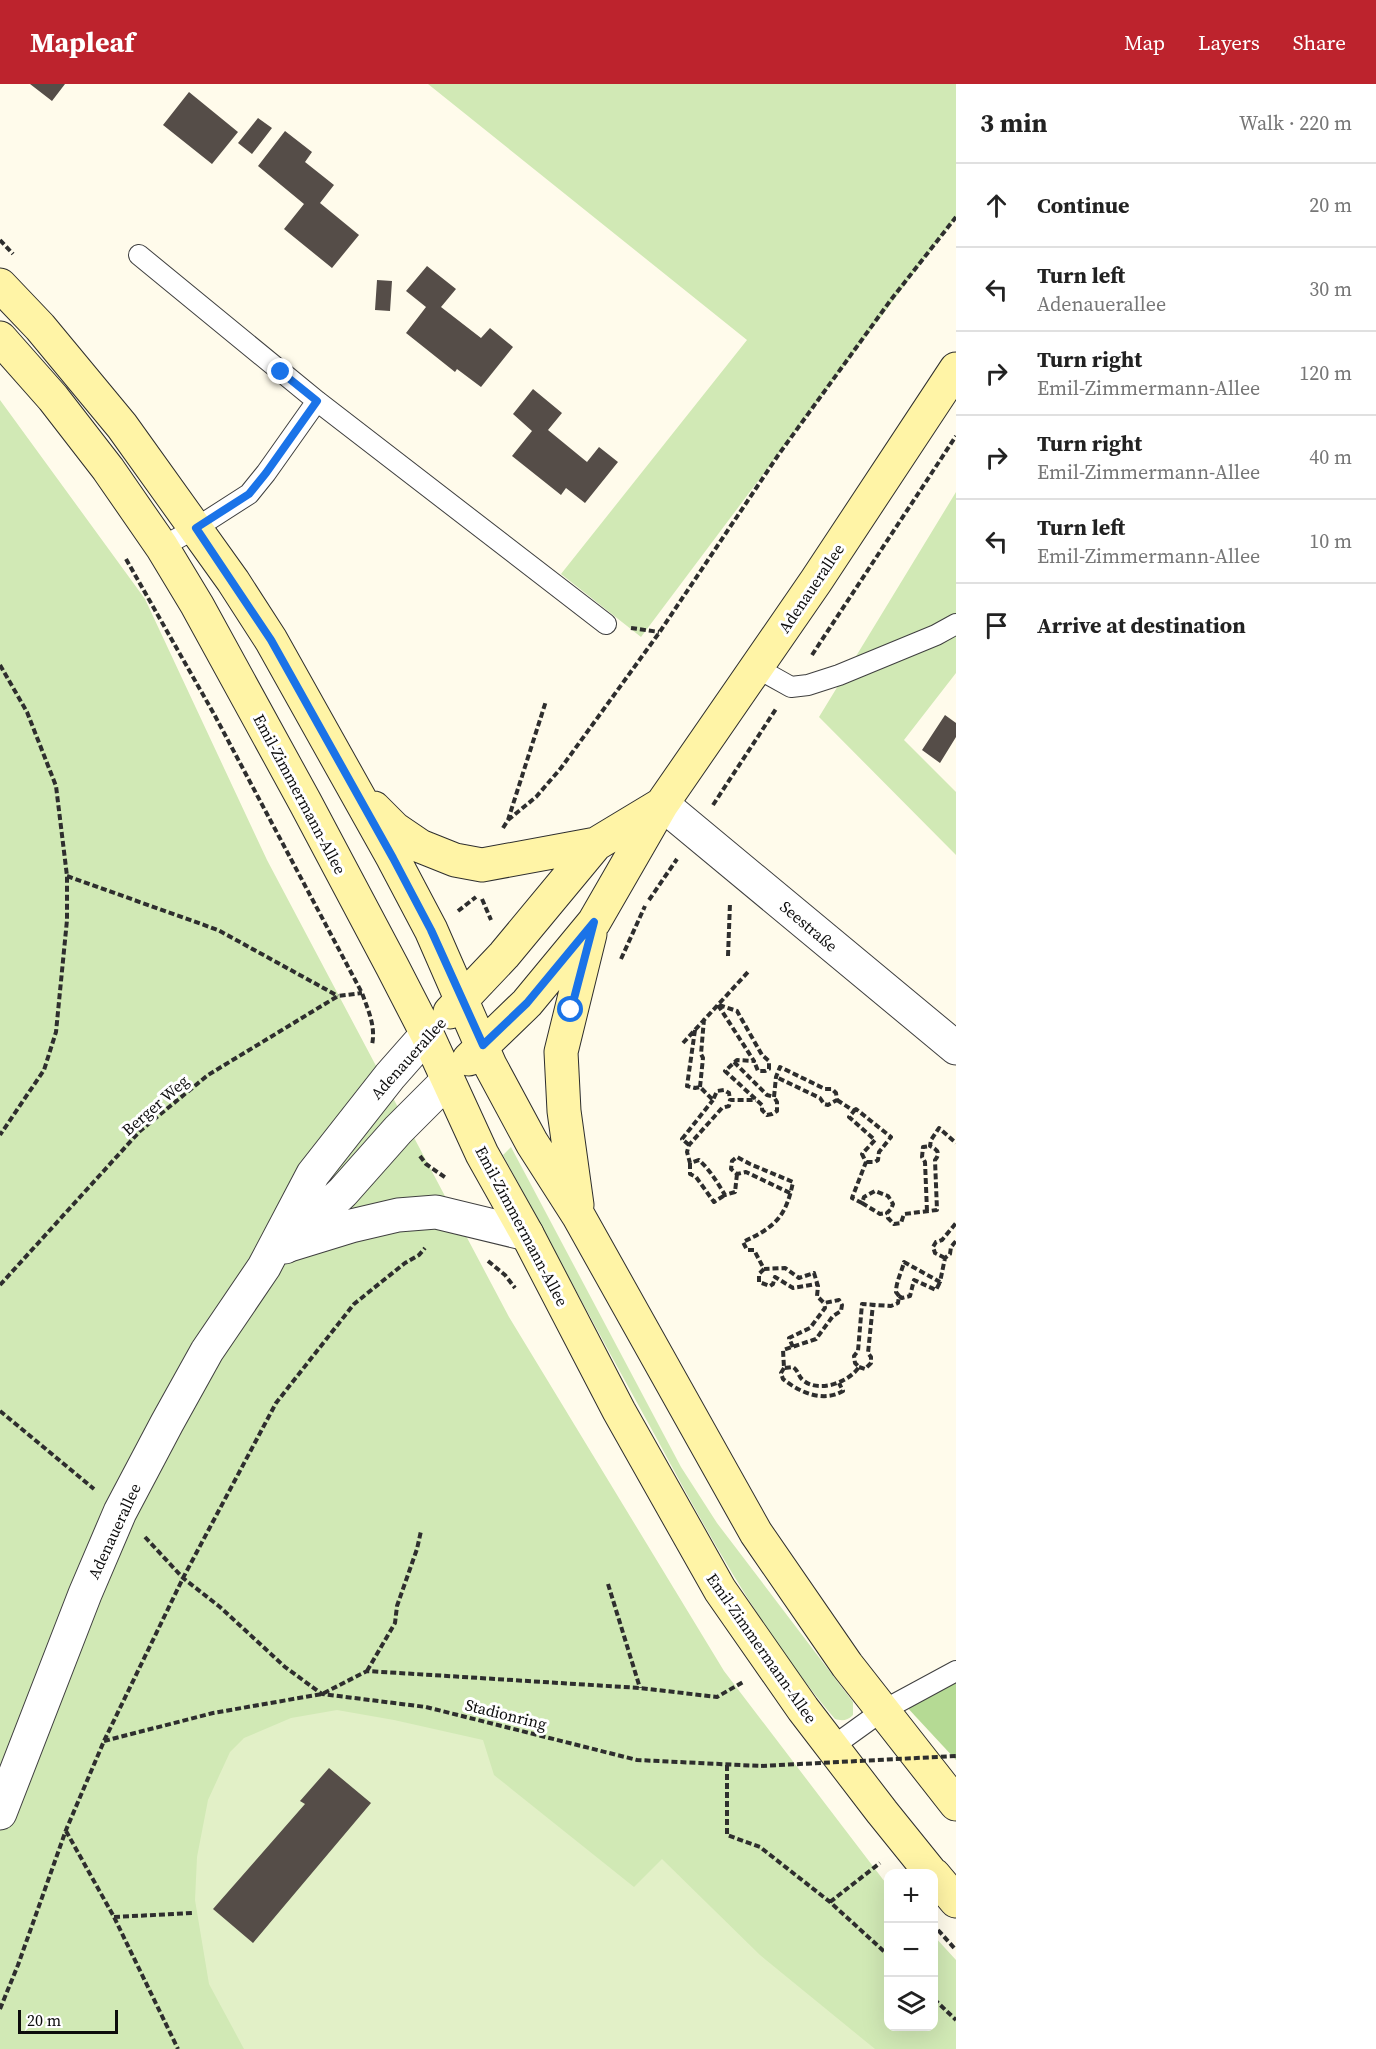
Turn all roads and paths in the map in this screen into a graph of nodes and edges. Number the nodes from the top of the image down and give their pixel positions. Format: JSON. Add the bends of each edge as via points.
{"nodes":[{"id":1,"x":956,"y":217,"type":"edge"},
{"id":2,"x":139,"y":255,"type":"dead end"},
{"id":3,"x":0,"y":285,"type":"edge"},
{"id":4,"x":0,"y":339,"type":"edge"},
{"id":5,"x":956,"y":369,"type":"edge"},
{"id":6,"x":317,"y":401,"type":"junction"},
{"id":7,"x":956,"y":436,"type":"edge"},
{"id":8,"x":196,"y":528,"type":"junction"},
{"id":9,"x":162,"y":547,"type":"junction"},
{"id":10,"x":124,"y":555,"type":"dead end"},
{"id":11,"x":606,"y":624,"type":"dead end"},
{"id":12,"x":956,"y":624,"type":"edge"},
{"id":13,"x":0,"y":665,"type":"edge"},
{"id":14,"x":757,"y":668,"type":"junction"},
{"id":15,"x":790,"y":687,"type":"junction"},
{"id":16,"x":546,"y":701,"type":"dead end"},
{"id":17,"x":355,"y":789,"type":"junction"},
{"id":18,"x":663,"y":804,"type":"junction"},
{"id":19,"x":696,"y":832,"type":"junction"},
{"id":20,"x":596,"y":844,"type":"junction"},
{"id":21,"x":748,"y":875,"type":"junction"},
{"id":22,"x":67,"y":876,"type":"junction"},
{"id":23,"x":594,"y":922,"type":"junction"},
{"id":24,"x":728,"y":956,"type":"dead end"},
{"id":25,"x":620,"y":960,"type":"dead end"},
{"id":26,"x":748,"y":972,"type":"dead end"},
{"id":27,"x":338,"y":996,"type":"junction"},
{"id":28,"x":463,"y":999,"type":"junction"},
{"id":29,"x":718,"y":1005,"type":"junction"},
{"id":30,"x":704,"y":1020,"type":"junction"},
{"id":31,"x":695,"y":1030,"type":"junction"},
{"id":32,"x":427,"y":1034,"type":"junction"},
{"id":33,"x":683,"y":1043,"type":"dead end"},
{"id":34,"x":483,"y":1045,"type":"junction"},
{"id":35,"x":956,"y":1048,"type":"edge"},
{"id":36,"x":754,"y":1061,"type":"junction"},
{"id":37,"x":734,"y":1062,"type":"junction"},
{"id":38,"x":776,"y":1077,"type":"junction"},
{"id":39,"x":448,"y":1080,"type":"junction"},
{"id":40,"x":700,"y":1086,"type":"junction"},
{"id":41,"x":774,"y":1097,"type":"junction"},
{"id":42,"x":713,"y":1100,"type":"junction"},
{"id":43,"x":730,"y":1100,"type":"junction"},
{"id":44,"x":756,"y":1100,"type":"junction"},
{"id":45,"x":837,"y":1100,"type":"junction"},
{"id":46,"x":854,"y":1111,"type":"junction"},
{"id":47,"x":0,"y":1135,"type":"edge"},
{"id":48,"x":956,"y":1143,"type":"edge"},
{"id":49,"x":689,"y":1145,"type":"junction"},
{"id":50,"x":930,"y":1146,"type":"junction"},
{"id":51,"x":866,"y":1162,"type":"junction"},
{"id":52,"x":690,"y":1163,"type":"junction"},
{"id":53,"x":737,"y":1174,"type":"junction"},
{"id":54,"x":790,"y":1193,"type":"junction"},
{"id":55,"x":724,"y":1195,"type":"junction"},
{"id":56,"x":862,"y":1203,"type":"junction"},
{"id":57,"x":927,"y":1212,"type":"junction"},
{"id":58,"x":887,"y":1214,"type":"junction"},
{"id":59,"x":578,"y":1215,"type":"junction"},
{"id":60,"x":956,"y":1224,"type":"edge"},
{"id":61,"x":527,"y":1234,"type":"junction"},
{"id":62,"x":956,"y":1241,"type":"edge"},
{"id":63,"x":430,"y":1243,"type":"dead end"},
{"id":64,"x":275,"y":1256,"type":"junction"},
{"id":65,"x":945,"y":1258,"type":"junction"},
{"id":66,"x":764,"y":1269,"type":"junction"},
{"id":67,"x":940,"y":1282,"type":"junction"},
{"id":68,"x":817,"y":1284,"type":"junction"},
{"id":69,"x":0,"y":1285,"type":"edge"},
{"id":70,"x":899,"y":1296,"type":"junction"},
{"id":71,"x":824,"y":1302,"type":"junction"},
{"id":72,"x":873,"y":1305,"type":"junction"},
{"id":73,"x":794,"y":1347,"type":"junction"},
{"id":74,"x":859,"y":1367,"type":"junction"},
{"id":75,"x":784,"y":1368,"type":"junction"},
{"id":76,"x":839,"y":1383,"type":"junction"},
{"id":77,"x":0,"y":1411,"type":"edge"},
{"id":78,"x":109,"y":1503,"type":"junction"},
{"id":79,"x":421,"y":1531,"type":"dead end"},
{"id":80,"x":183,"y":1578,"type":"junction"},
{"id":81,"x":608,"y":1584,"type":"dead end"},
{"id":82,"x":367,"y":1671,"type":"junction"},
{"id":83,"x":956,"y":1671,"type":"edge"},
{"id":84,"x":744,"y":1682,"type":"dead end"},
{"id":85,"x":640,"y":1688,"type":"junction"},
{"id":86,"x":322,"y":1694,"type":"junction"},
{"id":87,"x":882,"y":1711,"type":"junction"},
{"id":88,"x":104,"y":1741,"type":"junction"},
{"id":89,"x":832,"y":1747,"type":"junction"},
{"id":90,"x":956,"y":1756,"type":"edge"},
{"id":91,"x":727,"y":1764,"type":"junction"},
{"id":92,"x":956,"y":1804,"type":"edge"},
{"id":93,"x":0,"y":1813,"type":"edge"},
{"id":94,"x":66,"y":1830,"type":"junction"},
{"id":95,"x":880,"y":1863,"type":"dead end"},
{"id":96,"x":929,"y":1869,"type":"edge"},
{"id":97,"x":938,"y":1880,"type":"edge"},
{"id":98,"x":956,"y":1901,"type":"edge"},
{"id":99,"x":830,"y":1902,"type":"junction"},
{"id":100,"x":193,"y":1913,"type":"dead end"},
{"id":101,"x":114,"y":1917,"type":"junction"},
{"id":102,"x":938,"y":1930,"type":"edge"},
{"id":103,"x":956,"y":1950,"type":"edge"},
{"id":104,"x":884,"y":1951,"type":"edge"},
{"id":105,"x":938,"y":2004,"type":"edge"},
{"id":106,"x":0,"y":2009,"type":"edge"},
{"id":107,"x":956,"y":2020,"type":"edge"},
{"id":108,"x":178,"y":2049,"type":"edge"}],
"edges":[{"from":1,"to":16,"type":"path","via":[[779,454],[659,633],[561,768],[536,797],[508,820]]},
{"from":2,"to":6,"type":"lane"},
{"from":3,"to":8,"type":"main road","via":[[122,426]]},
{"from":4,"to":9,"type":"main road","name":"Emil-Zimmermann-Allee","via":[[53,398]]},
{"from":5,"to":14,"type":"main road","name":"Adenauerallee"},
{"from":6,"to":8,"type":"lane","via":[[249,494]]},
{"from":6,"to":11,"type":"lane"},
{"from":7,"to":15,"type":"path"},
{"from":8,"to":9,"type":"lane"},
{"from":8,"to":17,"type":"main road","via":[[271,640]]},
{"from":9,"to":32,"type":"main road","name":"Emil-Zimmermann-Allee","via":[[305,802]]},
{"from":10,"to":27,"type":"path","name":"Berger Weg","via":[[214,714],[362,993]]},
{"from":12,"to":15,"type":"lane","via":[[839,675]]},
{"from":13,"to":22,"type":"path","via":[[27,712],[56,786]]},
{"from":14,"to":15,"type":"lane"},
{"from":14,"to":18,"type":"main road","name":"Adenauerallee"},
{"from":15,"to":19,"type":"path"},
{"from":17,"to":20,"type":"main road","via":[[396,829],[420,846],[454,860],[482,866]]},
{"from":17,"to":28,"type":"main road","via":[[431,930]]},
{"from":18,"to":19,"type":"street","name":"Seestraße"},
{"from":18,"to":20,"type":"main road","name":"Adenauerallee"},
{"from":18,"to":23,"type":"main road","name":"Adenauerallee"},
{"from":19,"to":21,"type":"street","name":"Seestraße"},
{"from":19,"to":25,"type":"path","via":[[646,903]]},
{"from":20,"to":28,"type":"main road","name":"Adenauerallee"},
{"from":21,"to":24,"type":"path","via":[[730,899]]},
{"from":21,"to":35,"type":"street","name":"Seestraße"},
{"from":22,"to":27,"type":"path","via":[[218,930]]},
{"from":22,"to":47,"type":"path","via":[[68,920],[56,1032],[44,1070]]},
{"from":23,"to":34,"type":"main road","name":"Adenauerallee","via":[[527,1003]]},
{"from":23,"to":59,"type":"main road","via":[[561,1052],[564,1111]]},
{"from":26,"to":29,"type":"path"},
{"from":27,"to":69,"type":"path","name":"Berger Weg","via":[[208,1075],[140,1131]]},
{"from":28,"to":32,"type":"main road","name":"Adenauerallee"},
{"from":28,"to":34,"type":"main road"},
{"from":29,"to":30,"type":"path"},
{"from":29,"to":36,"type":"path"},
{"from":29,"to":36,"type":"path","via":[[737,1011],[769,1061],[769,1068],[758,1071]]},
{"from":30,"to":31,"type":"path"},
{"from":30,"to":40,"type":"path"},
{"from":31,"to":33,"type":"path"},
{"from":31,"to":40,"type":"path","via":[[687,1086]]},
{"from":32,"to":39,"type":"main road","name":"Emil-Zimmermann-Allee"},
{"from":32,"to":64,"type":"street","name":"Adenauerallee","via":[[313,1174]]},
{"from":34,"to":39,"type":"main road","name":"Adenauerallee"},
{"from":34,"to":59,"type":"main road","via":[[532,1143]]},
{"from":36,"to":37,"type":"path"},
{"from":37,"to":41,"type":"path","via":[[767,1095]]},
{"from":37,"to":44,"type":"path","via":[[725,1071]]},
{"from":38,"to":41,"type":"path"},
{"from":38,"to":45,"type":"path","via":[[820,1098],[824,1104]]},
{"from":38,"to":45,"type":"path","via":[[780,1067],[832,1089]]},
{"from":39,"to":61,"type":"main road","name":"Emil-Zimmermann-Allee","via":[[482,1154]]},
{"from":39,"to":64,"type":"street","name":"Adenauerallee","via":[[343,1192]]},
{"from":40,"to":42,"type":"path"},
{"from":41,"to":44,"type":"path","via":[[777,1111],[767,1115]]},
{"from":42,"to":43,"type":"path","via":[[717,1091],[724,1090]]},
{"from":42,"to":49,"type":"path","via":[[682,1139]]},
{"from":43,"to":44,"type":"path"},
{"from":43,"to":49,"type":"path","via":[[729,1106],[722,1108]]},
{"from":45,"to":46,"type":"path"},
{"from":46,"to":51,"type":"path","via":[[849,1117],[875,1140],[862,1154]]},
{"from":46,"to":51,"type":"path","via":[[891,1137],[879,1152],[878,1160]]},
{"from":48,"to":50,"type":"path","via":[[939,1128]]},
{"from":49,"to":52,"type":"path"},
{"from":50,"to":57,"type":"path","via":[[923,1147],[922,1153]]},
{"from":50,"to":57,"type":"path","via":[[938,1152],[937,1210]]},
{"from":51,"to":56,"type":"path","via":[[852,1198]]},
{"from":52,"to":55,"type":"path","via":[[699,1160]]},
{"from":52,"to":55,"type":"path","via":[[690,1174],[714,1202]]},
{"from":53,"to":54,"type":"path","via":[[746,1172]]},
{"from":53,"to":54,"type":"path","via":[[731,1168],[737,1157],[792,1182]]},
{"from":53,"to":55,"type":"path","via":[[735,1192]]},
{"from":54,"to":66,"type":"path","via":[[786,1209],[776,1221],[743,1242]]},
{"from":56,"to":58,"type":"path"},
{"from":56,"to":58,"type":"path","via":[[864,1197],[875,1191],[883,1193],[893,1204]]},
{"from":57,"to":58,"type":"path","via":[[904,1214],[901,1223],[894,1224]]},
{"from":59,"to":87,"type":"main road","via":[[756,1533]]},
{"from":60,"to":65,"type":"path","via":[[933,1247],[935,1253]]},
{"from":61,"to":64,"type":"street","via":[[436,1212],[351,1226]]},
{"from":61,"to":89,"type":"main road","name":"Emil-Zimmermann-Allee","via":[[619,1411],[720,1590]]},
{"from":62,"to":65,"type":"path"},
{"from":63,"to":80,"type":"path","via":[[354,1304],[276,1403]]},
{"from":64,"to":78,"type":"street","name":"Adenauerallee","via":[[207,1351]]},
{"from":65,"to":67,"type":"path"},
{"from":66,"to":68,"type":"path","via":[[785,1268],[799,1278],[814,1273]]},
{"from":66,"to":68,"type":"path","via":[[759,1274],[759,1282],[764,1285],[773,1284],[775,1277],[793,1288]]},
{"from":67,"to":70,"type":"path","via":[[936,1290],[914,1280],[910,1296]]},
{"from":67,"to":70,"type":"path","via":[[904,1262],[896,1286]]},
{"from":68,"to":71,"type":"path","via":[[817,1296]]},
{"from":70,"to":72,"type":"path","via":[[891,1306]]},
{"from":71,"to":73,"type":"path","via":[[825,1308],[810,1328],[789,1338]]},
{"from":71,"to":73,"type":"path","via":[[839,1299],[841,1311],[816,1339]]},
{"from":72,"to":74,"type":"path","via":[[868,1353],[871,1363],[865,1369]]},
{"from":72,"to":74,"type":"path","via":[[862,1304],[858,1351],[854,1356]]},
{"from":73,"to":75,"type":"path","via":[[783,1350]]},
{"from":74,"to":76,"type":"path","via":[[853,1376]]},
{"from":75,"to":76,"type":"path","via":[[798,1370],[807,1383]]},
{"from":75,"to":76,"type":"path","via":[[783,1379],[804,1393],[837,1395],[843,1390]]},
{"from":77,"to":78,"type":"path","name":"Stadionring"},
{"from":78,"to":80,"type":"path","name":"Stadionring"},
{"from":78,"to":93,"type":"street","name":"Adenauerallee","via":[[86,1594]]},
{"from":79,"to":82,"type":"path","via":[[395,1623]]},
{"from":80,"to":86,"type":"path","name":"Stadionring"},
{"from":80,"to":88,"type":"path"},
{"from":81,"to":85,"type":"path"},
{"from":82,"to":85,"type":"path"},
{"from":82,"to":86,"type":"path"},
{"from":83,"to":87,"type":"lane"},
{"from":84,"to":85,"type":"path","via":[[717,1697]]},
{"from":86,"to":88,"type":"path","via":[[213,1713]]},
{"from":86,"to":91,"type":"path","name":"Stadionring","via":[[426,1707],[637,1760]]},
{"from":87,"to":89,"type":"lane"},
{"from":87,"to":92,"type":"main road"},
{"from":88,"to":94,"type":"path"},
{"from":89,"to":96,"type":"main road","name":"Emil-Zimmermann-Allee"},
{"from":90,"to":91,"type":"path","name":"Stadionring","bridge":true,"via":[[761,1766]]},
{"from":91,"to":99,"type":"path","via":[[727,1834],[760,1847]]},
{"from":94,"to":101,"type":"path"},
{"from":94,"to":106,"type":"path"},
{"from":95,"to":99,"type":"path"},
{"from":97,"to":98,"type":"main road","name":"Emil-Zimmermann-Allee"},
{"from":99,"to":104,"type":"path"},
{"from":100,"to":101,"type":"path"},
{"from":101,"to":108,"type":"path"},
{"from":102,"to":103,"type":"path"},
{"from":105,"to":107,"type":"path"}]}
